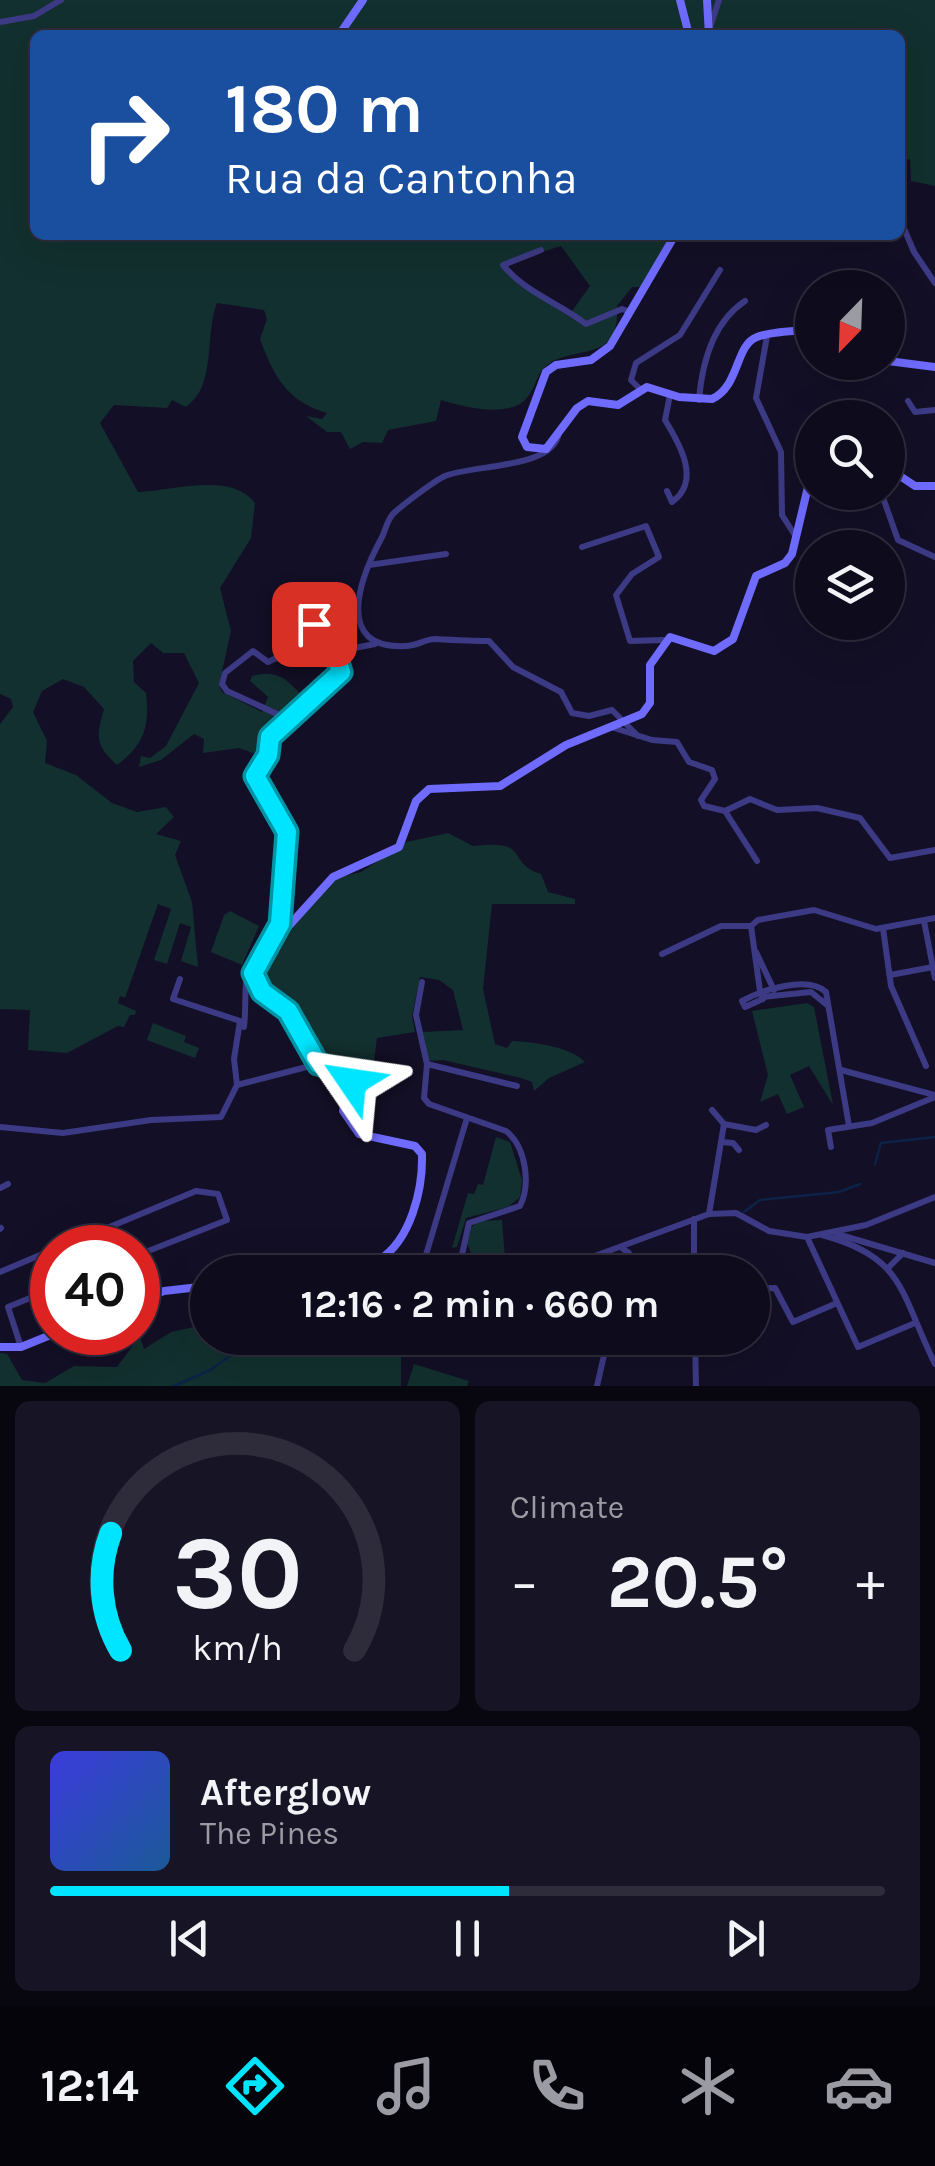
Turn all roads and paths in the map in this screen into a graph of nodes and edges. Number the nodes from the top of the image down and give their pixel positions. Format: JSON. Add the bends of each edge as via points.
{"nodes":[{"id":1,"x":62,"y":0,"type":"edge"},
{"id":2,"x":364,"y":0,"type":"edge"},
{"id":3,"x":680,"y":0,"type":"edge"},
{"id":4,"x":708,"y":0,"type":"edge"},
{"id":5,"x":719,"y":0,"type":"edge"},
{"id":6,"x":0,"y":22,"type":"edge"},
{"id":7,"x":343,"y":30,"type":"edge"},
{"id":8,"x":688,"y":30,"type":"edge"},
{"id":9,"x":708,"y":30,"type":"edge"},
{"id":10,"x":709,"y":30,"type":"edge"},
{"id":11,"x":905,"y":230,"type":"edge"},
{"id":12,"x":672,"y":240,"type":"edge"},
{"id":13,"x":541,"y":250,"type":"dead end"},
{"id":14,"x":720,"y":270,"type":"dead end"},
{"id":15,"x":935,"y":283,"type":"edge"},
{"id":16,"x":744,"y":301,"type":"dead end"},
{"id":17,"x":631,"y":312,"type":"junction"},
{"id":18,"x":795,"y":332,"type":"edge"},
{"id":19,"x":767,"y":336,"type":"junction"},
{"id":20,"x":905,"y":363,"type":"edge"},
{"id":21,"x":935,"y":366,"type":"edge"},
{"id":22,"x":640,"y":389,"type":"junction"},
{"id":23,"x":670,"y":394,"type":"junction"},
{"id":24,"x":699,"y":400,"type":"junction"},
{"id":25,"x":908,"y":401,"type":"dead end"},
{"id":26,"x":935,"y":410,"type":"edge"},
{"id":27,"x":560,"y":431,"type":"junction"},
{"id":28,"x":905,"y":479,"type":"edge"},
{"id":29,"x":935,"y":486,"type":"edge"},
{"id":30,"x":667,"y":491,"type":"dead end"},
{"id":31,"x":887,"y":510,"type":"edge"},
{"id":32,"x":795,"y":536,"type":"edge"},
{"id":33,"x":795,"y":540,"type":"edge"},
{"id":34,"x":582,"y":547,"type":"dead end"},
{"id":35,"x":446,"y":554,"type":"dead end"},
{"id":36,"x":935,"y":557,"type":"edge"},
{"id":37,"x":369,"y":564,"type":"junction"},
{"id":38,"x":328,"y":628,"type":"junction"},
{"id":39,"x":663,"y":640,"type":"junction"},
{"id":40,"x":382,"y":644,"type":"junction"},
{"id":41,"x":288,"y":719,"type":"junction"},
{"id":42,"x":622,"y":724,"type":"junction"},
{"id":43,"x":612,"y":728,"type":"junction"},
{"id":44,"x":638,"y":736,"type":"junction"},
{"id":45,"x":725,"y":810,"type":"junction"},
{"id":46,"x":935,"y":850,"type":"edge"},
{"id":47,"x":758,"y":861,"type":"dead end"},
{"id":48,"x":935,"y":918,"type":"edge"},
{"id":49,"x":924,"y":920,"type":"junction"},
{"id":50,"x":751,"y":926,"type":"junction"},
{"id":51,"x":883,"y":928,"type":"junction"},
{"id":52,"x":273,"y":932,"type":"junction"},
{"id":53,"x":753,"y":947,"type":"junction"},
{"id":54,"x":268,"y":948,"type":"junction"},
{"id":55,"x":662,"y":954,"type":"dead end"},
{"id":56,"x":932,"y":967,"type":"junction"},
{"id":57,"x":890,"y":975,"type":"junction"},
{"id":58,"x":935,"y":978,"type":"edge"},
{"id":59,"x":180,"y":979,"type":"dead end"},
{"id":60,"x":422,"y":982,"type":"dead end"},
{"id":61,"x":774,"y":992,"type":"junction"},
{"id":62,"x":238,"y":1036,"type":"junction"},
{"id":63,"x":318,"y":1064,"type":"junction"},
{"id":64,"x":427,"y":1064,"type":"junction"},
{"id":65,"x":926,"y":1066,"type":"dead end"},
{"id":66,"x":841,"y":1070,"type":"junction"},
{"id":67,"x":237,"y":1086,"type":"junction"},
{"id":68,"x":517,"y":1086,"type":"dead end"},
{"id":69,"x":935,"y":1096,"type":"edge"},
{"id":70,"x":712,"y":1110,"type":"dead end"},
{"id":71,"x":466,"y":1118,"type":"junction"},
{"id":72,"x":724,"y":1124,"type":"junction"},
{"id":73,"x":766,"y":1124,"type":"dead end"},
{"id":74,"x":849,"y":1126,"type":"junction"},
{"id":75,"x":0,"y":1127,"type":"edge"},
{"id":76,"x":720,"y":1142,"type":"junction"},
{"id":77,"x":831,"y":1147,"type":"dead end"},
{"id":78,"x":739,"y":1150,"type":"dead end"},
{"id":79,"x":935,"y":1197,"type":"edge"},
{"id":80,"x":709,"y":1214,"type":"junction"},
{"id":81,"x":694,"y":1219,"type":"junction"},
{"id":82,"x":115,"y":1225,"type":"edge"},
{"id":83,"x":866,"y":1225,"type":"junction"},
{"id":84,"x":821,"y":1235,"type":"junction"},
{"id":85,"x":807,"y":1237,"type":"junction"},
{"id":86,"x":861,"y":1240,"type":"junction"},
{"id":87,"x":638,"y":1242,"type":"junction"},
{"id":88,"x":464,"y":1245,"type":"junction"},
{"id":89,"x":160,"y":1246,"type":"edge"},
{"id":90,"x":623,"y":1249,"type":"junction"},
{"id":91,"x":903,"y":1253,"type":"junction"},
{"id":92,"x":384,"y":1255,"type":"edge"},
{"id":93,"x":425,"y":1255,"type":"edge"},
{"id":94,"x":461,"y":1255,"type":"edge"},
{"id":95,"x":470,"y":1255,"type":"edge"},
{"id":96,"x":603,"y":1255,"type":"edge"},
{"id":97,"x":625,"y":1255,"type":"edge"},
{"id":98,"x":632,"y":1255,"type":"edge"},
{"id":99,"x":694,"y":1255,"type":"edge"},
{"id":100,"x":30,"y":1259,"type":"edge"},
{"id":101,"x":935,"y":1263,"type":"edge"},
{"id":102,"x":890,"y":1267,"type":"junction"},
{"id":103,"x":0,"y":1272,"type":"edge"},
{"id":104,"x":190,"y":1288,"type":"edge"},
{"id":105,"x":770,"y":1288,"type":"edge"},
{"id":106,"x":160,"y":1293,"type":"edge"},
{"id":107,"x":30,"y":1299,"type":"edge"},
{"id":108,"x":837,"y":1302,"type":"junction"},
{"id":109,"x":915,"y":1323,"type":"junction"},
{"id":110,"x":30,"y":1343,"type":"edge"},
{"id":111,"x":0,"y":1346,"type":"edge"},
{"id":112,"x":21,"y":1347,"type":"junction"},
{"id":113,"x":604,"y":1355,"type":"edge"},
{"id":114,"x":695,"y":1355,"type":"edge"},
{"id":115,"x":935,"y":1364,"type":"edge"},
{"id":116,"x":597,"y":1386,"type":"edge"},
{"id":117,"x":696,"y":1386,"type":"edge"}],
"edges":[{"from":1,"to":6,"type":"street","via":[[34,16]]},
{"from":2,"to":7,"type":"street"},
{"from":3,"to":8,"type":"street"},
{"from":4,"to":9,"type":"street"},
{"from":5,"to":10,"type":"street"},
{"from":11,"to":15,"type":"street"},
{"from":12,"to":17,"type":"street"},
{"from":13,"to":17,"type":"street","via":[[504,264],[528,289],[586,324],[622,309]]},
{"from":14,"to":22,"type":"street","via":[[680,335],[636,363],[631,380]]},
{"from":16,"to":24,"type":"street","via":[[712,341]]},
{"from":17,"to":27,"type":"street","via":[[600,354],[546,372],[522,437],[527,447],[546,449]]},
{"from":18,"to":19,"type":"street"},
{"from":19,"to":24,"type":"street","via":[[747,344],[722,394]]},
{"from":19,"to":32,"type":"street","via":[[756,398],[781,452],[782,515]]},
{"from":20,"to":21,"type":"street"},
{"from":22,"to":23,"type":"street"},
{"from":22,"to":27,"type":"street","via":[[618,405],[588,401]]},
{"from":23,"to":24,"type":"street"},
{"from":23,"to":30,"type":"street","via":[[665,420],[684,450],[687,478],[672,502]]},
{"from":25,"to":26,"type":"street","via":[[915,412]]},
{"from":27,"to":37,"type":"street","via":[[545,456],[443,477],[391,515]]},
{"from":28,"to":29,"type":"street"},
{"from":31,"to":36,"type":"street","via":[[898,540]]},
{"from":33,"to":39,"type":"street","via":[[785,563],[756,576],[748,588],[738,626],[724,647],[705,650],[680,637]]},
{"from":34,"to":39,"type":"street","via":[[646,526],[659,557],[616,594],[630,641]]},
{"from":35,"to":37,"type":"street"},
{"from":37,"to":40,"type":"street","via":[[360,586],[359,625]]},
{"from":38,"to":40,"type":"street","via":[[350,649]]},
{"from":38,"to":41,"type":"street","via":[[341,672]]},
{"from":38,"to":41,"type":"street","via":[[314,624],[292,652],[268,662],[253,651],[225,673],[226,691]]},
{"from":39,"to":42,"type":"street","via":[[647,674],[648,709]]},
{"from":40,"to":42,"type":"street","via":[[489,641],[512,667],[561,692],[572,713],[612,710]]},
{"from":41,"to":52,"type":"street","via":[[270,737],[255,776],[287,832],[280,924]]},
{"from":42,"to":43,"type":"street"},
{"from":42,"to":44,"type":"street"},
{"from":43,"to":44,"type":"street"},
{"from":43,"to":54,"type":"street","via":[[566,745],[500,786],[421,794],[399,846],[333,877]]},
{"from":44,"to":45,"type":"street","via":[[676,742],[689,762],[712,770],[714,784],[701,800],[711,811]]},
{"from":45,"to":46,"type":"street","via":[[750,799],[777,810],[817,808],[860,818],[890,858]]},
{"from":45,"to":47,"type":"street"},
{"from":48,"to":49,"type":"street"},
{"from":49,"to":51,"type":"street"},
{"from":49,"to":56,"type":"street"},
{"from":50,"to":51,"type":"street","via":[[814,910]]},
{"from":50,"to":53,"type":"street"},
{"from":50,"to":55,"type":"street","via":[[720,926]]},
{"from":51,"to":57,"type":"street"},
{"from":52,"to":54,"type":"street"},
{"from":52,"to":62,"type":"street","via":[[260,940],[244,974],[244,1026]]},
{"from":53,"to":61,"type":"street"},
{"from":53,"to":61,"type":"street","via":[[762,995]]},
{"from":54,"to":63,"type":"street","via":[[256,961],[256,984],[288,1011]]},
{"from":56,"to":57,"type":"street"},
{"from":56,"to":58,"type":"street"},
{"from":57,"to":65,"type":"street"},
{"from":59,"to":62,"type":"street","via":[[173,999],[240,1021]]},
{"from":60,"to":64,"type":"street","via":[[416,1015]]},
{"from":61,"to":66,"type":"street","via":[[821,986]]},
{"from":62,"to":67,"type":"street"},
{"from":63,"to":67,"type":"street"},
{"from":63,"to":92,"type":"street","via":[[351,1074],[343,1111],[359,1134],[415,1146],[422,1154],[412,1213],[400,1242]]},
{"from":64,"to":68,"type":"street"},
{"from":64,"to":71,"type":"street","via":[[423,1090],[429,1104]]},
{"from":66,"to":69,"type":"street"},
{"from":66,"to":74,"type":"street"},
{"from":67,"to":75,"type":"street","via":[[225,1115],[214,1119],[63,1132]]},
{"from":69,"to":74,"type":"street"},
{"from":70,"to":72,"type":"street"},
{"from":71,"to":88,"type":"street","via":[[515,1138],[527,1191],[508,1214],[469,1223]]},
{"from":71,"to":93,"type":"street"},
{"from":72,"to":73,"type":"street","via":[[756,1130]]},
{"from":72,"to":76,"type":"street"},
{"from":74,"to":77,"type":"street","via":[[828,1130]]},
{"from":76,"to":78,"type":"street"},
{"from":76,"to":80,"type":"street"},
{"from":79,"to":83,"type":"street"},
{"from":80,"to":81,"type":"street"},
{"from":80,"to":85,"type":"street","via":[[736,1213],[769,1232]]},
{"from":81,"to":87,"type":"street"},
{"from":81,"to":99,"type":"street"},
{"from":82,"to":89,"type":"street","via":[[196,1191],[218,1194],[226,1220]]},
{"from":83,"to":84,"type":"street"},
{"from":83,"to":86,"type":"street"},
{"from":84,"to":85,"type":"street"},
{"from":84,"to":86,"type":"street"},
{"from":84,"to":102,"type":"street","via":[[868,1250]]},
{"from":85,"to":108,"type":"street"},
{"from":86,"to":91,"type":"street"},
{"from":87,"to":90,"type":"street"},
{"from":87,"to":98,"type":"street"},
{"from":88,"to":94,"type":"street"},
{"from":88,"to":95,"type":"street"},
{"from":90,"to":96,"type":"street"},
{"from":90,"to":97,"type":"street"},
{"from":91,"to":101,"type":"street"},
{"from":91,"to":102,"type":"street"},
{"from":100,"to":103,"type":"street"},
{"from":102,"to":109,"type":"street"},
{"from":104,"to":106,"type":"street"},
{"from":105,"to":108,"type":"street","via":[[794,1322]]},
{"from":107,"to":112,"type":"street","via":[[8,1308]]},
{"from":108,"to":109,"type":"street","via":[[858,1348]]},
{"from":109,"to":115,"type":"street"},
{"from":110,"to":112,"type":"street"},
{"from":111,"to":112,"type":"street"},
{"from":113,"to":116,"type":"street"},
{"from":114,"to":117,"type":"street"}]}
